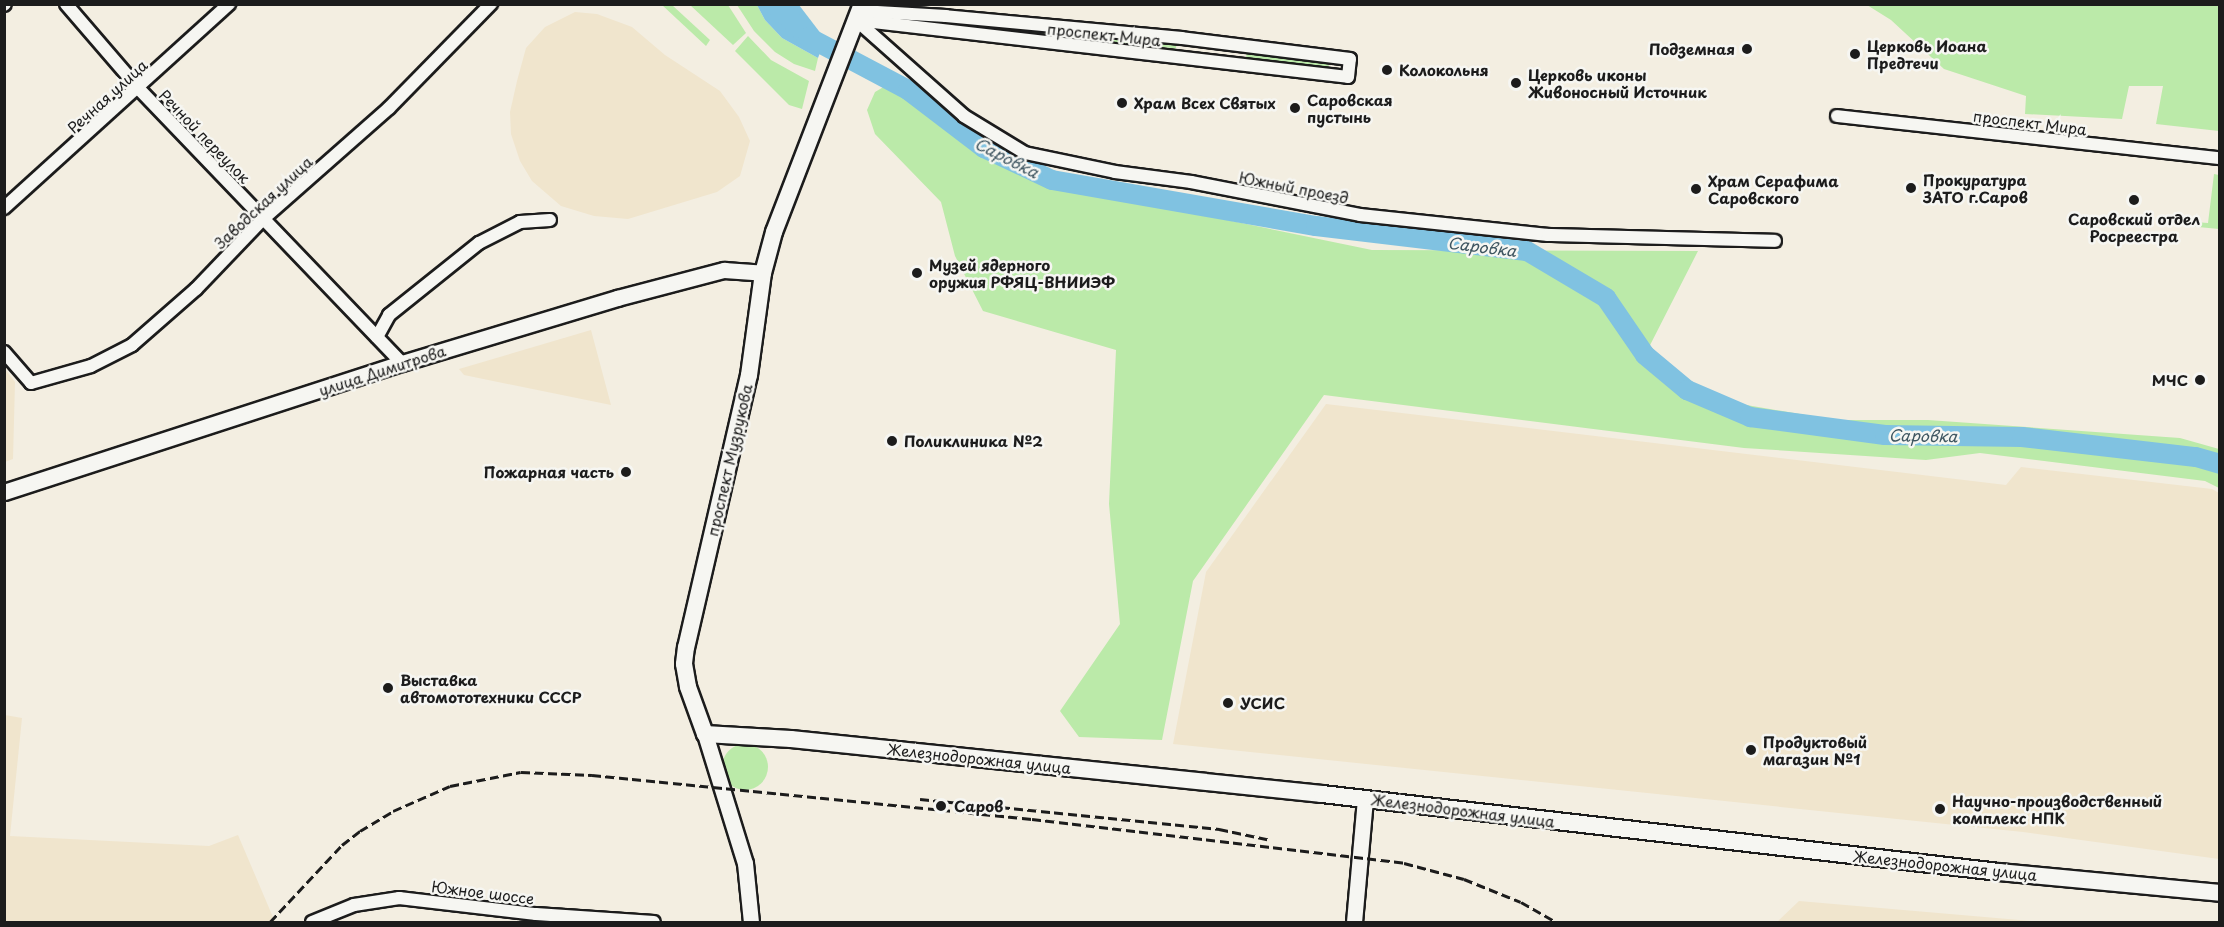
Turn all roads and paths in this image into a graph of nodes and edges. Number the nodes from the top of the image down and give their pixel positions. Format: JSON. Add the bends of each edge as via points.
{"nodes":[{"id":1,"x":66,"y":4,"type":"edge"},
{"id":2,"x":229,"y":4,"type":"edge"},
{"id":3,"x":491,"y":4,"type":"edge"},
{"id":4,"x":904,"y":4,"type":"edge"},
{"id":5,"x":919,"y":14,"type":"junction"},
{"id":6,"x":857,"y":17,"type":"edge"},
{"id":7,"x":139,"y":89,"type":"junction"},
{"id":8,"x":1837,"y":116,"type":"dead end"},
{"id":9,"x":2220,"y":158,"type":"edge"},
{"id":10,"x":4,"y":208,"type":"edge"},
{"id":11,"x":263,"y":219,"type":"junction"},
{"id":12,"x":550,"y":220,"type":"dead end"},
{"id":13,"x":1775,"y":241,"type":"dead end"},
{"id":14,"x":763,"y":273,"type":"junction"},
{"id":15,"x":377,"y":337,"type":"junction"},
{"id":16,"x":4,"y":352,"type":"edge"},
{"id":17,"x":402,"y":363,"type":"junction"},
{"id":18,"x":4,"y":492,"type":"edge"},
{"id":19,"x":705,"y":734,"type":"junction"},
{"id":20,"x":1365,"y":798,"type":"junction"},
{"id":21,"x":2220,"y":893,"type":"edge"},
{"id":22,"x":312,"y":922,"type":"edge"},
{"id":23,"x":654,"y":922,"type":"edge"},
{"id":24,"x":751,"y":922,"type":"edge"},
{"id":25,"x":1354,"y":922,"type":"edge"}],
"edges":[{"from":1,"to":7,"type":"street","name":"Речной переулок"},
{"from":2,"to":7,"type":"street","name":"Речная улица"},
{"from":3,"to":11,"type":"street","name":"Заводская улица","via":[[389,108]]},
{"from":4,"to":5,"type":"street"},
{"from":5,"to":6,"type":"street","name":"проспект Мира"},
{"from":5,"to":6,"type":"street","name":"проспект Мира","via":[[1350,58],[1348,77]]},
{"from":6,"to":13,"type":"street","name":"Южный проезд","via":[[964,116],[1025,153],[1360,215],[1548,235]]},
{"from":6,"to":14,"type":"main road","name":"проспект Музрукова","via":[[774,232]]},
{"from":7,"to":10,"type":"street","name":"Речная улица"},
{"from":7,"to":11,"type":"street","name":"Речной переулок"},
{"from":8,"to":9,"type":"street","name":"проспект Мира"},
{"from":11,"to":15,"type":"street","name":"Речной переулок"},
{"from":11,"to":16,"type":"street","name":"Заводская улица","via":[[196,289],[132,345],[91,366],[31,383]]},
{"from":12,"to":15,"type":"street","via":[[520,222],[479,243],[389,315]]},
{"from":14,"to":17,"type":"street","name":"улица Димитрова","via":[[724,270]]},
{"from":14,"to":19,"type":"main road","name":"проспект Музрукова","via":[[749,375],[686,647],[688,687]]},
{"from":15,"to":17,"type":"street","name":"Речной переулок"},
{"from":17,"to":18,"type":"street","name":"улица Димитрова"},
{"from":19,"to":20,"type":"main road","name":"Железнодорожная улица","via":[[791,739]]},
{"from":19,"to":24,"type":"street","name":"проспект Музрукова","via":[[745,863]]},
{"from":20,"to":21,"type":"main road","name":"Железнодорожная улица","via":[[1999,872]]},
{"from":20,"to":25,"type":"street"},
{"from":22,"to":23,"type":"street","name":"Южное шоссе","via":[[354,905],[399,898]]}]}
